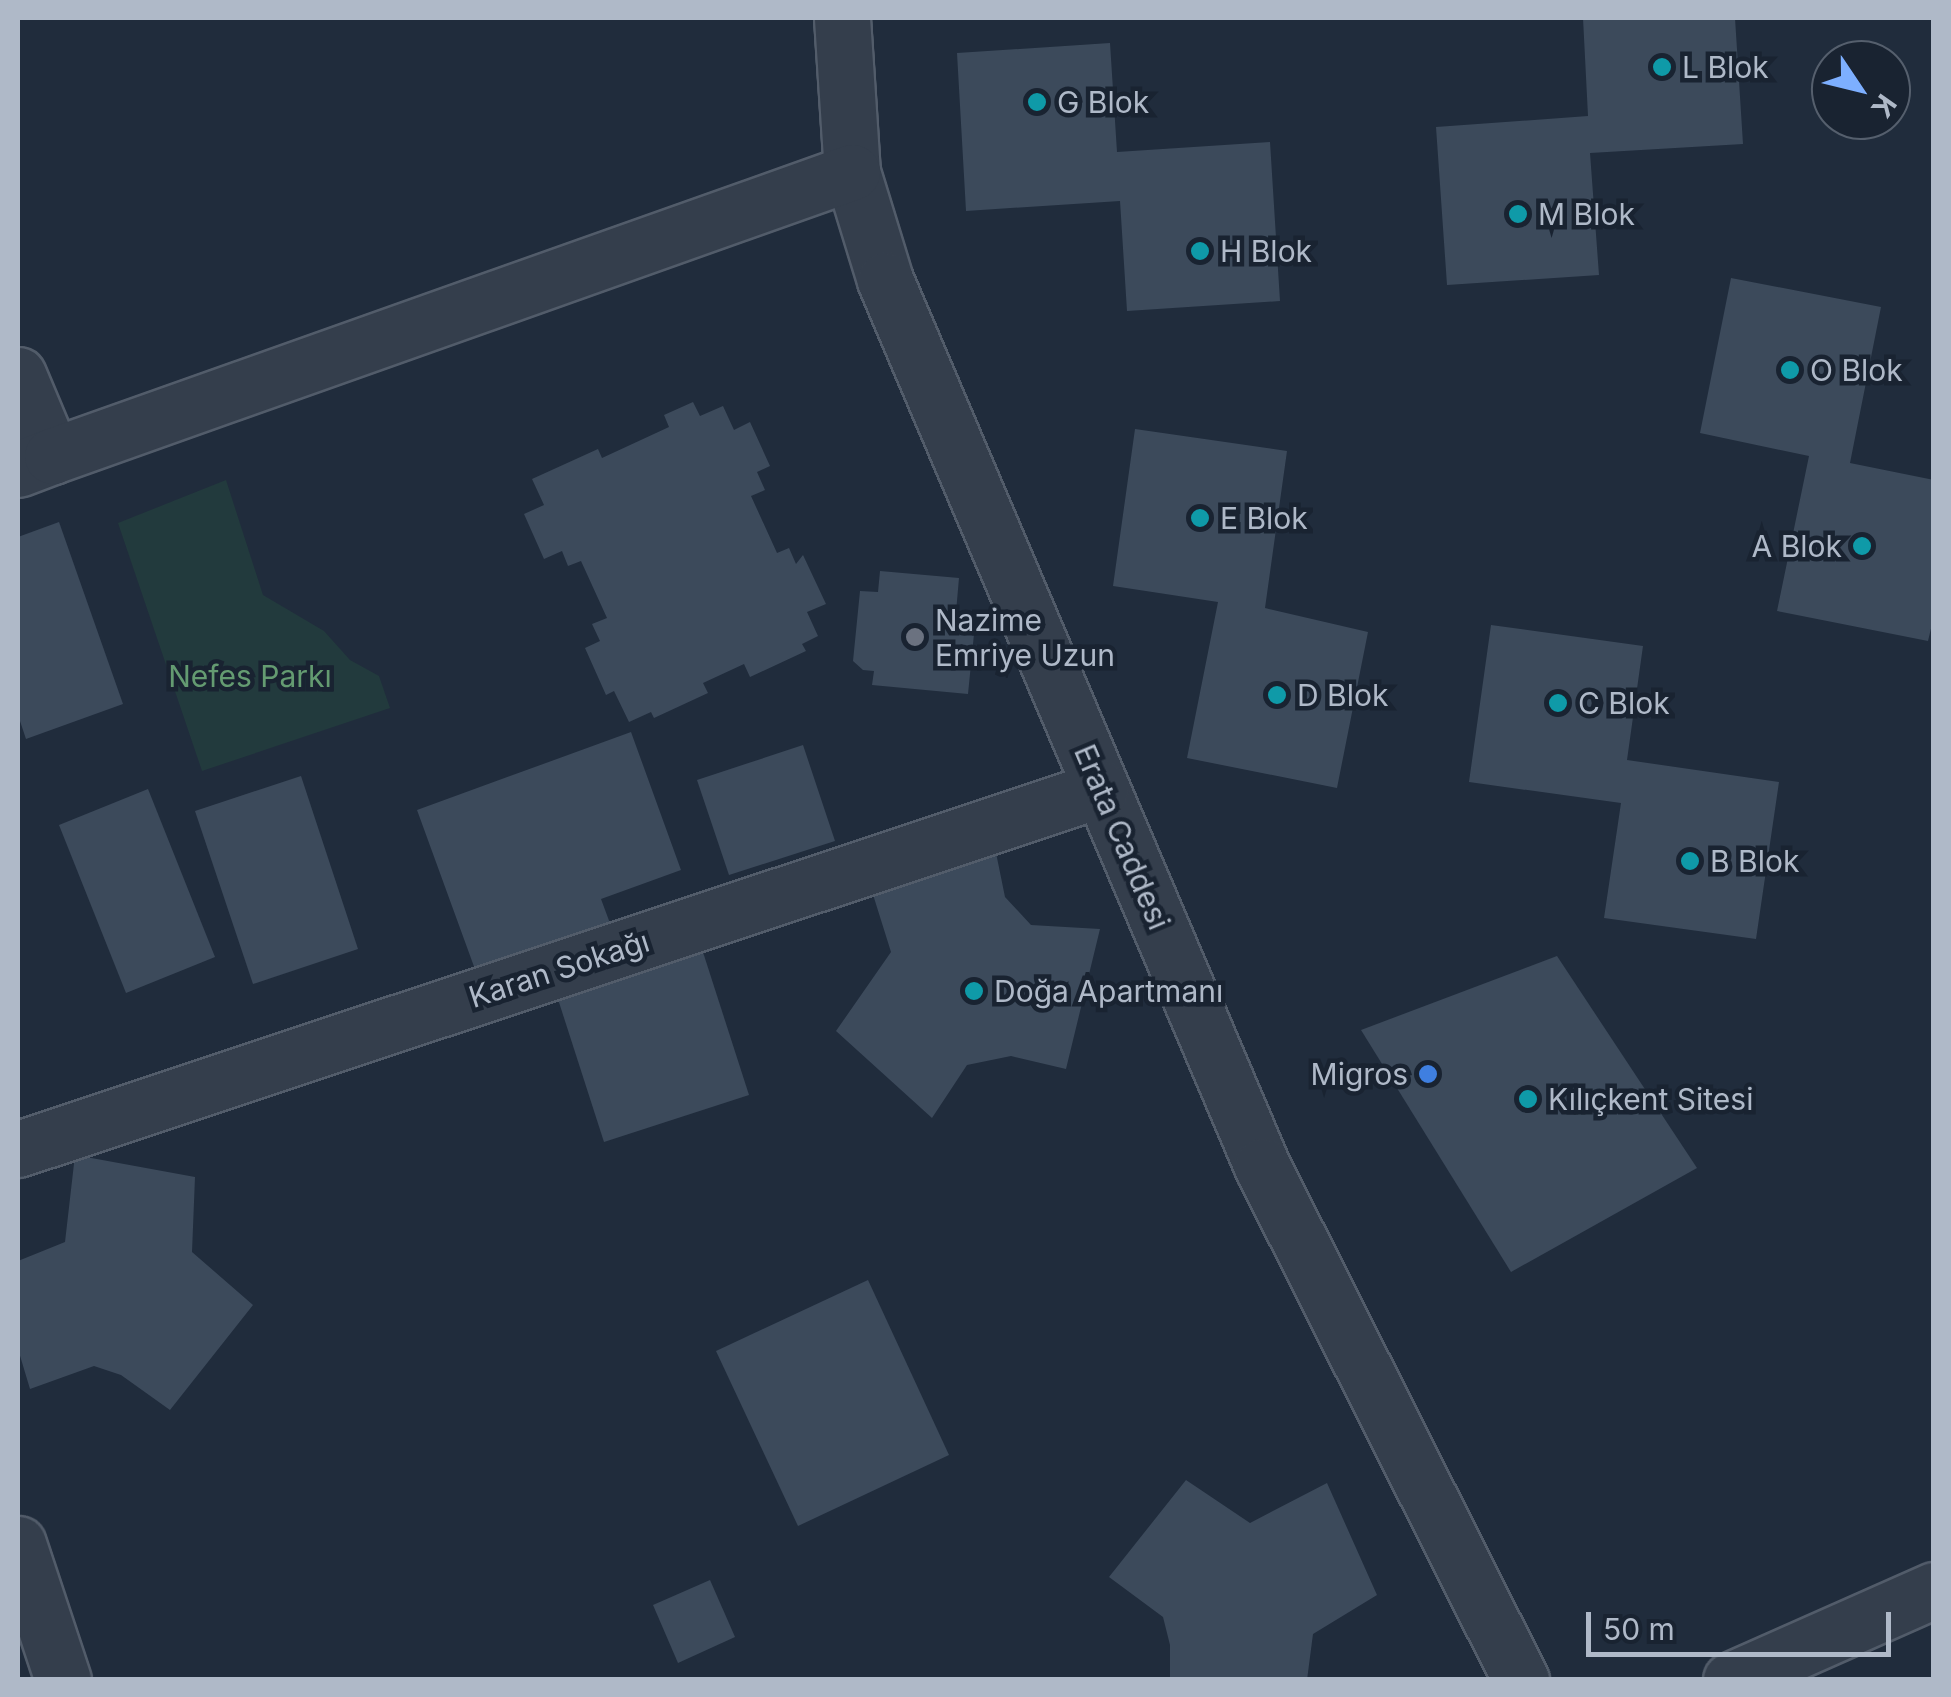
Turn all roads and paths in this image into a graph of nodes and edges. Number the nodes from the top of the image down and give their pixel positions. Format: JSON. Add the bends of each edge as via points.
{"nodes":[{"id":1,"x":842,"y":18,"type":"edge"},
{"id":2,"x":852,"y":172,"type":"junction"},
{"id":3,"x":18,"y":375,"type":"edge"},
{"id":4,"x":35,"y":463,"type":"edge"},
{"id":5,"x":1101,"y":788,"type":"junction"},
{"id":6,"x":18,"y":1149,"type":"edge"},
{"id":7,"x":18,"y":1544,"type":"edge"},
{"id":8,"x":1934,"y":1590,"type":"edge"},
{"id":9,"x":63,"y":1680,"type":"edge"},
{"id":10,"x":1521,"y":1680,"type":"edge"},
{"id":11,"x":1731,"y":1680,"type":"edge"}],
"edges":[{"from":1,"to":2,"type":"street","name":"Erata Caddesi"},
{"from":2,"to":4,"type":"street"},
{"from":2,"to":5,"type":"street","name":"Erata Caddesi","via":[[884,280]]},
{"from":3,"to":4,"type":"street"},
{"from":5,"to":6,"type":"street","name":"Karan Sokağı"},
{"from":5,"to":10,"type":"street","name":"Erata Caddesi","via":[[1262,1166]]},
{"from":7,"to":9,"type":"street"},
{"from":8,"to":11,"type":"street"}]}
